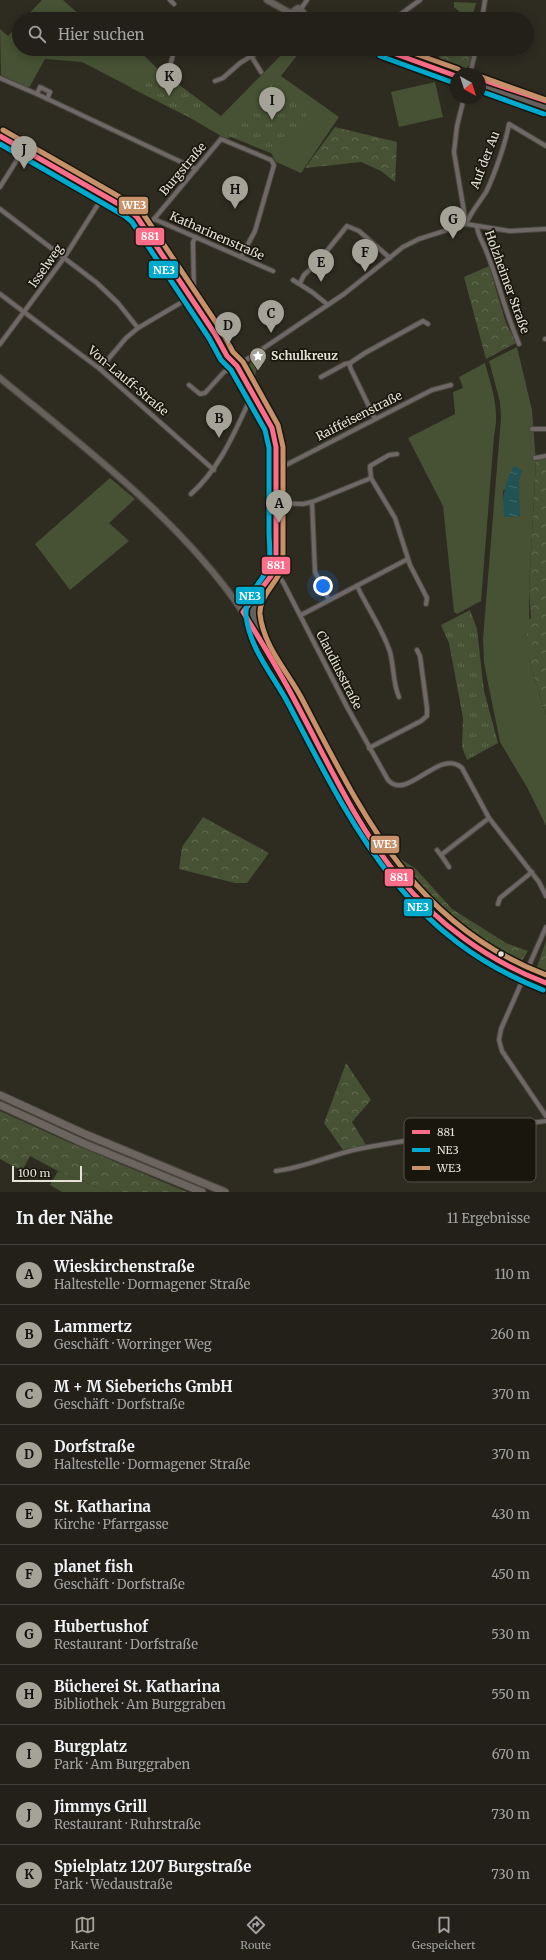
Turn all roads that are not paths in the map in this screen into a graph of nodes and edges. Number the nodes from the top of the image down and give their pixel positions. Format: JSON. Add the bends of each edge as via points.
{"nodes":[{"id":1,"x":170,"y":0,"type":"edge"},
{"id":2,"x":267,"y":0,"type":"edge"},
{"id":3,"x":274,"y":0,"type":"edge"},
{"id":4,"x":307,"y":0,"type":"edge"},
{"id":5,"x":420,"y":0,"type":"edge"},
{"id":6,"x":486,"y":0,"type":"edge"},
{"id":7,"x":174,"y":4,"type":"dead end"},
{"id":8,"x":290,"y":12,"type":"edge"},
{"id":9,"x":292,"y":12,"type":"edge"},
{"id":10,"x":300,"y":12,"type":"edge"},
{"id":11,"x":404,"y":12,"type":"edge"},
{"id":12,"x":483,"y":12,"type":"edge"},
{"id":13,"x":173,"y":56,"type":"edge"},
{"id":14,"x":251,"y":56,"type":"joint"},
{"id":15,"x":401,"y":56,"type":"edge"},
{"id":16,"x":412,"y":56,"type":"edge"},
{"id":17,"x":474,"y":56,"type":"edge"},
{"id":18,"x":170,"y":66,"type":"dead end"},
{"id":19,"x":471,"y":68,"type":"edge"},
{"id":20,"x":450,"y":69,"type":"edge"},
{"id":21,"x":261,"y":72,"type":"dead end"},
{"id":22,"x":450,"y":74,"type":"edge"},
{"id":23,"x":0,"y":78,"type":"edge"},
{"id":24,"x":215,"y":81,"type":"dead end"},
{"id":25,"x":486,"y":81,"type":"edge"},
{"id":26,"x":486,"y":86,"type":"edge"},
{"id":27,"x":37,"y":94,"type":"junction"},
{"id":28,"x":47,"y":99,"type":"junction"},
{"id":29,"x":546,"y":101,"type":"edge"},
{"id":30,"x":462,"y":104,"type":"edge"},
{"id":31,"x":546,"y":107,"type":"edge"},
{"id":32,"x":0,"y":136,"type":"edge"},
{"id":33,"x":546,"y":146,"type":"edge"},
{"id":34,"x":24,"y":150,"type":"junction"},
{"id":35,"x":196,"y":169,"type":"junction"},
{"id":36,"x":2,"y":180,"type":"edge"},
{"id":37,"x":0,"y":187,"type":"edge"},
{"id":38,"x":104,"y":195,"type":"junction"},
{"id":39,"x":0,"y":209,"type":"edge"},
{"id":40,"x":154,"y":219,"type":"junction"},
{"id":41,"x":466,"y":224,"type":"junction"},
{"id":42,"x":477,"y":227,"type":"junction"},
{"id":43,"x":144,"y":228,"type":"junction"},
{"id":44,"x":546,"y":229,"type":"edge"},
{"id":45,"x":196,"y":237,"type":"junction"},
{"id":46,"x":241,"y":257,"type":"junction"},
{"id":47,"x":64,"y":258,"type":"junction"},
{"id":48,"x":390,"y":258,"type":"junction"},
{"id":49,"x":272,"y":271,"type":"dead end"},
{"id":50,"x":293,"y":280,"type":"dead end"},
{"id":51,"x":300,"y":284,"type":"junction"},
{"id":52,"x":0,"y":294,"type":"edge"},
{"id":53,"x":190,"y":297,"type":"junction"},
{"id":54,"x":327,"y":304,"type":"junction"},
{"id":55,"x":24,"y":312,"type":"junction"},
{"id":56,"x":428,"y":324,"type":"dead end"},
{"id":57,"x":138,"y":328,"type":"junction"},
{"id":58,"x":0,"y":344,"type":"edge"},
{"id":59,"x":519,"y":344,"type":"dead end"},
{"id":60,"x":350,"y":363,"type":"junction"},
{"id":61,"x":237,"y":366,"type":"junction"},
{"id":62,"x":100,"y":369,"type":"junction"},
{"id":63,"x":321,"y":377,"type":"dead end"},
{"id":64,"x":0,"y":378,"type":"edge"},
{"id":65,"x":189,"y":385,"type":"dead end"},
{"id":66,"x":451,"y":385,"type":"dead end"},
{"id":67,"x":252,"y":395,"type":"junction"},
{"id":68,"x":375,"y":419,"type":"junction"},
{"id":69,"x":546,"y":429,"type":"edge"},
{"id":70,"x":532,"y":430,"type":"dead end"},
{"id":71,"x":397,"y":454,"type":"dead end"},
{"id":72,"x":546,"y":456,"type":"edge"},
{"id":73,"x":535,"y":458,"type":"dead end"},
{"id":74,"x":276,"y":468,"type":"junction"},
{"id":75,"x":214,"y":470,"type":"junction"},
{"id":76,"x":372,"y":478,"type":"junction"},
{"id":77,"x":191,"y":494,"type":"dead end"},
{"id":78,"x":312,"y":502,"type":"junction"},
{"id":79,"x":276,"y":503,"type":"junction"},
{"id":80,"x":408,"y":559,"type":"junction"},
{"id":81,"x":274,"y":571,"type":"junction"},
{"id":82,"x":356,"y":586,"type":"junction"},
{"id":83,"x":258,"y":592,"type":"junction"},
{"id":84,"x":329,"y":600,"type":"junction"},
{"id":85,"x":426,"y":604,"type":"dead end"},
{"id":86,"x":243,"y":612,"type":"junction"},
{"id":87,"x":301,"y":615,"type":"junction"},
{"id":88,"x":257,"y":634,"type":"junction"},
{"id":89,"x":417,"y":650,"type":"dead end"},
{"id":90,"x":399,"y":697,"type":"dead end"},
{"id":91,"x":369,"y":748,"type":"junction"},
{"id":92,"x":489,"y":818,"type":"junction"},
{"id":93,"x":437,"y":850,"type":"dead end"},
{"id":94,"x":440,"y":855,"type":"junction"},
{"id":95,"x":449,"y":867,"type":"dead end"},
{"id":96,"x":532,"y":872,"type":"junction"},
{"id":97,"x":546,"y":896,"type":"edge"},
{"id":98,"x":498,"y":904,"type":"dead end"},
{"id":99,"x":546,"y":927,"type":"edge"},
{"id":100,"x":524,"y":974,"type":"junction"},
{"id":101,"x":546,"y":983,"type":"edge"},
{"id":102,"x":0,"y":1095,"type":"edge"},
{"id":103,"x":0,"y":1105,"type":"edge"},
{"id":104,"x":546,"y":1116,"type":"edge"},
{"id":105,"x":546,"y":1121,"type":"edge"},
{"id":106,"x":536,"y":1122,"type":"edge"},
{"id":107,"x":404,"y":1142,"type":"edge"},
{"id":108,"x":276,"y":1171,"type":"dead end"},
{"id":109,"x":202,"y":1192,"type":"edge"},
{"id":110,"x":225,"y":1192,"type":"edge"}],
"edges":[{"from":1,"to":7,"type":"street"},
{"from":2,"to":8,"type":"main road"},
{"from":3,"to":9,"type":"main road"},
{"from":4,"to":10,"type":"street"},
{"from":5,"to":11,"type":"street"},
{"from":6,"to":12,"type":"street"},
{"from":13,"to":18,"type":"street"},
{"from":14,"to":21,"type":"street"},
{"from":14,"to":24,"type":"street","via":[[223,78]]},
{"from":15,"to":22,"type":"main road"},
{"from":16,"to":20,"type":"main road"},
{"from":17,"to":19,"type":"street"},
{"from":23,"to":27,"type":"street"},
{"from":25,"to":29,"type":"main road"},
{"from":26,"to":31,"type":"main road"},
{"from":27,"to":28,"type":"street"},
{"from":27,"to":28,"type":"street","via":[[40,88],[50,92]]},
{"from":28,"to":35,"type":"street"},
{"from":30,"to":41,"type":"street","via":[[454,152]]},
{"from":32,"to":34,"type":"street"},
{"from":33,"to":41,"type":"street","name":"Auf der Au","via":[[509,124],[492,179]]},
{"from":34,"to":36,"type":"street"},
{"from":34,"to":38,"type":"street"},
{"from":35,"to":40,"type":"street","name":"Burgstraße"},
{"from":35,"to":46,"type":"street","name":"Burgstraße","via":[[221,139],[271,160],[274,165],[255,231]]},
{"from":36,"to":37,"type":"street"},
{"from":38,"to":43,"type":"street","via":[[133,213]]},
{"from":38,"to":47,"type":"street","name":"Isselweg"},
{"from":39,"to":47,"type":"street"},
{"from":40,"to":43,"type":"street","name":"Burgstraße"},
{"from":40,"to":45,"type":"street","name":"Katharinenstraße"},
{"from":41,"to":42,"type":"street"},
{"from":41,"to":48,"type":"street","via":[[419,239],[402,247]]},
{"from":42,"to":44,"type":"street","via":[[510,231]]},
{"from":42,"to":59,"type":"street","name":"Holzheimer Straße"},
{"from":43,"to":53,"type":"street"},
{"from":45,"to":46,"type":"street","name":"Katharinenstraße"},
{"from":45,"to":53,"type":"street","via":[[193,242],[194,295]]},
{"from":46,"to":49,"type":"street","name":"Katharinenstraße"},
{"from":47,"to":55,"type":"street","name":"Isselweg"},
{"from":47,"to":57,"type":"street","via":[[97,283],[118,303]]},
{"from":48,"to":51,"type":"street","via":[[359,231],[347,226],[304,275]]},
{"from":48,"to":54,"type":"street","via":[[360,283]]},
{"from":50,"to":51,"type":"street"},
{"from":51,"to":54,"type":"street"},
{"from":52,"to":55,"type":"street","name":"Von-Lauff-Straße"},
{"from":53,"to":57,"type":"street"},
{"from":53,"to":61,"type":"street","via":[[227,356]]},
{"from":54,"to":61,"type":"street"},
{"from":55,"to":58,"type":"street","name":"Isselweg"},
{"from":55,"to":62,"type":"street","name":"Von-Lauff-Straße"},
{"from":56,"to":60,"type":"street","via":[[423,321],[365,352]]},
{"from":57,"to":62,"type":"street","via":[[126,338]]},
{"from":60,"to":63,"type":"street"},
{"from":60,"to":68,"type":"street"},
{"from":61,"to":65,"type":"street","via":[[224,372],[203,394]]},
{"from":61,"to":67,"type":"street"},
{"from":62,"to":75,"type":"street","name":"Von-Lauff-Straße"},
{"from":64,"to":86,"type":"main road","via":[[162,516],[211,569]]},
{"from":66,"to":68,"type":"street","name":"Raiffeisenstraße","via":[[432,390]]},
{"from":67,"to":74,"type":"street","via":[[272,428],[276,446]]},
{"from":67,"to":75,"type":"street"},
{"from":68,"to":74,"type":"street","name":"Raiffeisenstraße"},
{"from":69,"to":70,"type":"street"},
{"from":71,"to":76,"type":"street","via":[[389,455],[370,466]]},
{"from":72,"to":73,"type":"street"},
{"from":74,"to":79,"type":"street"},
{"from":75,"to":77,"type":"street"},
{"from":76,"to":78,"type":"street"},
{"from":76,"to":80,"type":"street","via":[[395,518]]},
{"from":78,"to":79,"type":"street"},
{"from":78,"to":84,"type":"street","via":[[315,572]]},
{"from":79,"to":81,"type":"street"},
{"from":80,"to":82,"type":"street"},
{"from":80,"to":85,"type":"street","via":[[427,598]]},
{"from":81,"to":83,"type":"street"},
{"from":81,"to":87,"type":"street","name":"Claudiusstraße"},
{"from":82,"to":84,"type":"street"},
{"from":82,"to":90,"type":"street","via":[[389,650]]},
{"from":83,"to":86,"type":"street"},
{"from":83,"to":88,"type":"main road","via":[[253,612]]},
{"from":84,"to":87,"type":"street"},
{"from":86,"to":88,"type":"main road"},
{"from":87,"to":91,"type":"street","name":"Claudiusstraße"},
{"from":88,"to":100,"type":"main road","via":[[357,818],[389,867],[415,897],[444,924],[476,948]]},
{"from":89,"to":91,"type":"street","via":[[420,656],[427,716]]},
{"from":91,"to":92,"type":"street","name":"Claudiusstraße","via":[[388,780],[395,786],[409,782],[447,762],[458,764]]},
{"from":92,"to":94,"type":"street"},
{"from":92,"to":96,"type":"street","name":"Claudiusstraße"},
{"from":93,"to":94,"type":"street"},
{"from":94,"to":95,"type":"street"},
{"from":96,"to":97,"type":"street","name":"Claudiusstraße"},
{"from":96,"to":98,"type":"street","via":[[500,898]]},
{"from":99,"to":100,"type":"street"},
{"from":100,"to":101,"type":"main road"},
{"from":100,"to":104,"type":"street","via":[[501,1028],[499,1040],[505,1056]]},
{"from":102,"to":110,"type":"highway","via":[[99,1140]]},
{"from":103,"to":109,"type":"highway","via":[[85,1144]]},
{"from":105,"to":106,"type":"street"},
{"from":107,"to":108,"type":"street","via":[[347,1152]]}]}
